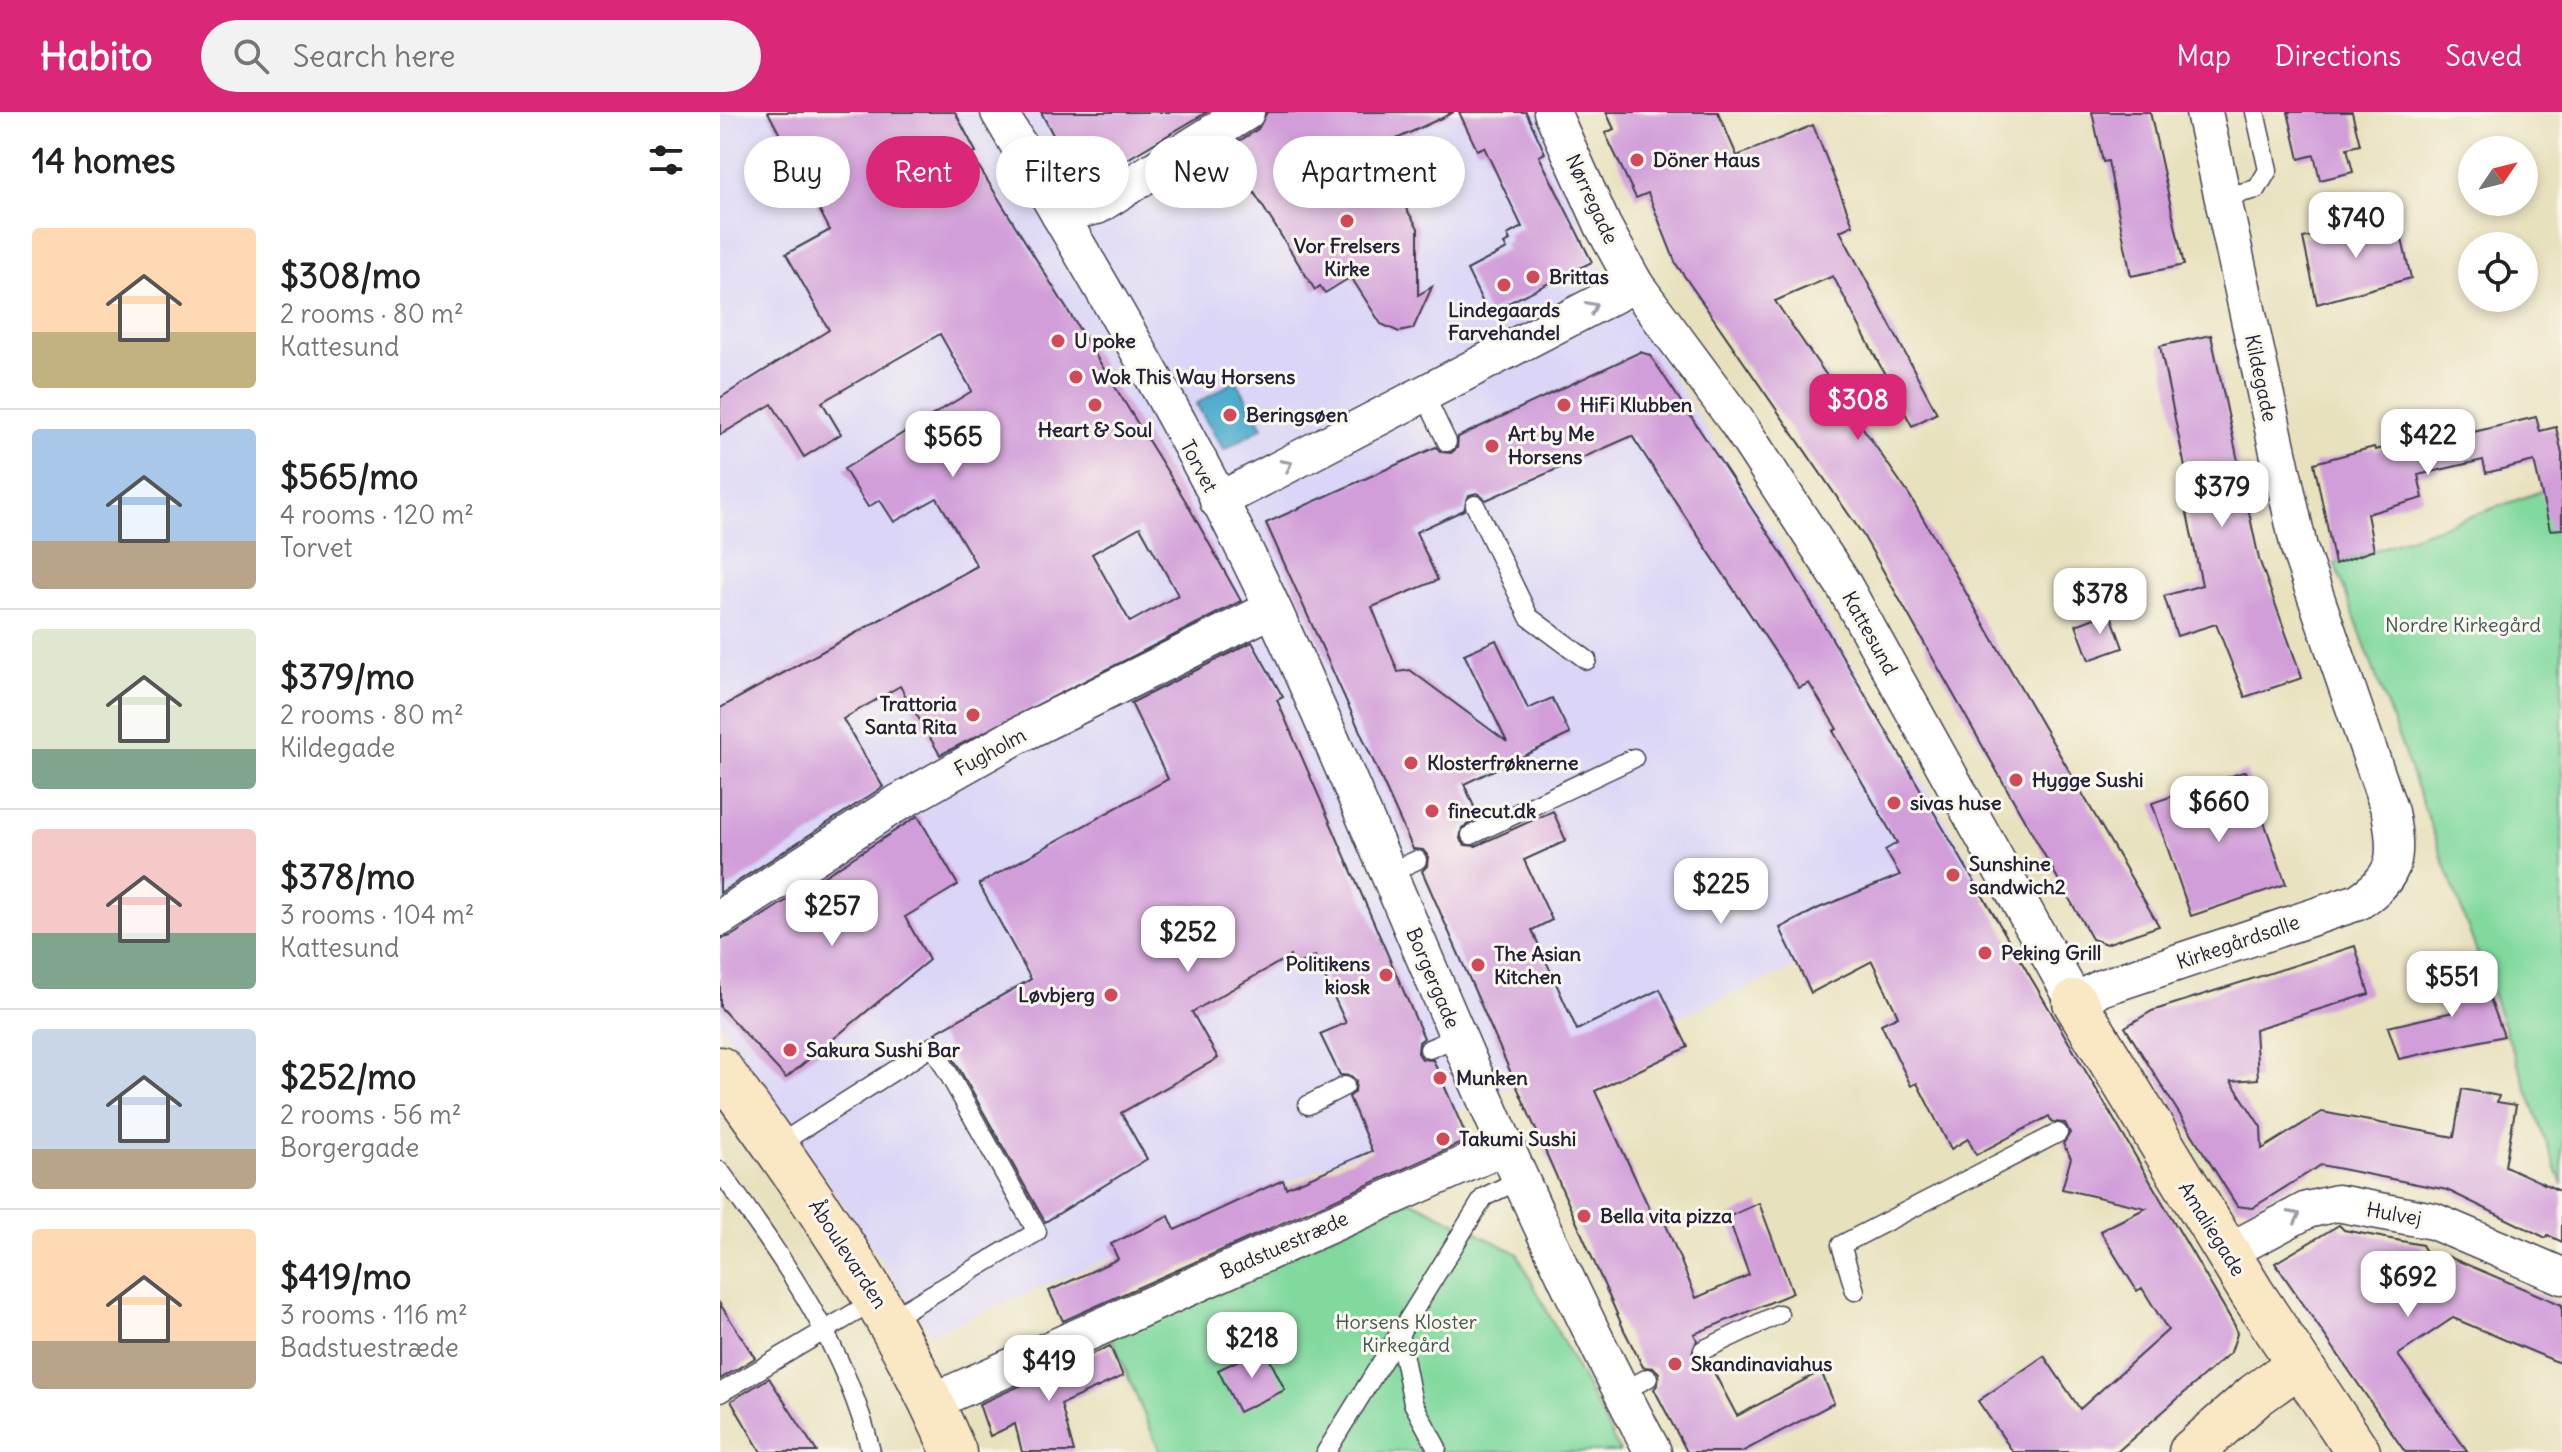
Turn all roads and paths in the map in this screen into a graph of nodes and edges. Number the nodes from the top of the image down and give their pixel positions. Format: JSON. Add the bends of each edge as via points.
{"nodes":[{"id":1,"x":999,"y":112,"type":"edge"},
{"id":2,"x":1246,"y":112,"type":"edge"},
{"id":3,"x":1552,"y":112,"type":"edge"},
{"id":4,"x":2204,"y":112,"type":"edge"},
{"id":5,"x":2255,"y":112,"type":"edge"},
{"id":6,"x":2224,"y":197,"type":"junction"},
{"id":7,"x":1059,"y":214,"type":"junction"},
{"id":8,"x":1635,"y":284,"type":"junction"},
{"id":9,"x":1424,"y":394,"type":"junction"},
{"id":10,"x":1447,"y":442,"type":"dead end"},
{"id":11,"x":1218,"y":501,"type":"junction"},
{"id":12,"x":1475,"y":505,"type":"dead end"},
{"id":13,"x":1272,"y":609,"type":"junction"},
{"id":14,"x":1587,"y":660,"type":"dead end"},
{"id":15,"x":1634,"y":758,"type":"dead end"},
{"id":16,"x":1471,"y":835,"type":"dead end"},
{"id":17,"x":2392,"y":871,"type":"joint"},
{"id":18,"x":720,"y":918,"type":"edge"},
{"id":19,"x":2075,"y":1002,"type":"junction"},
{"id":20,"x":720,"y":1069,"type":"edge"},
{"id":21,"x":1345,"y":1086,"type":"dead end"},
{"id":22,"x":1308,"y":1105,"type":"dead end"},
{"id":23,"x":2058,"y":1133,"type":"dead end"},
{"id":24,"x":776,"y":1146,"type":"junction"},
{"id":25,"x":1504,"y":1147,"type":"junction"},
{"id":26,"x":720,"y":1171,"type":"edge"},
{"id":27,"x":1519,"y":1180,"type":"junction"},
{"id":28,"x":2226,"y":1253,"type":"junction"},
{"id":29,"x":2562,"y":1276,"type":"edge"},
{"id":30,"x":1855,"y":1291,"type":"dead end"},
{"id":31,"x":884,"y":1309,"type":"junction"},
{"id":32,"x":1779,"y":1314,"type":"dead end"},
{"id":33,"x":825,"y":1331,"type":"junction"},
{"id":34,"x":1399,"y":1333,"type":"junction"},
{"id":35,"x":1703,"y":1350,"type":"dead end"},
{"id":36,"x":2298,"y":1365,"type":"junction"},
{"id":37,"x":720,"y":1393,"type":"edge"},
{"id":38,"x":932,"y":1402,"type":"junction"},
{"id":39,"x":1437,"y":1448,"type":"dead end"},
{"id":40,"x":871,"y":1452,"type":"edge"},
{"id":41,"x":954,"y":1452,"type":"edge"},
{"id":42,"x":1326,"y":1452,"type":"edge"},
{"id":43,"x":1653,"y":1452,"type":"edge"},
{"id":44,"x":2191,"y":1452,"type":"edge"},
{"id":45,"x":2358,"y":1452,"type":"edge"}],
"edges":[{"from":1,"to":7,"type":"street","name":"Torvet"},
{"from":2,"to":7,"type":"street","via":[[1097,206]]},
{"from":3,"to":8,"type":"street","name":"Nørregade"},
{"from":4,"to":6,"type":"street","name":"Kildegade"},
{"from":5,"to":6,"type":"lane","via":[[2268,170],[2257,189]]},
{"from":6,"to":17,"type":"street","name":"Kildegade","via":[[2299,548],[2390,812]]},
{"from":7,"to":11,"type":"street","name":"Torvet"},
{"from":9,"to":8,"type":"street","name":"Torvet","one_way":true},
{"from":8,"to":19,"type":"street","name":"Kattesund","via":[[1737,422],[1843,584]]},
{"from":9,"to":10,"type":"lane"},
{"from":11,"to":9,"type":"street","name":"Torvet","one_way":true},
{"from":11,"to":13,"type":"street","name":"Borgergade"},
{"from":12,"to":14,"type":"lane","via":[[1529,617]]},
{"from":13,"to":18,"type":"street","name":"Fugholm","via":[[1013,738],[878,815]]},
{"from":13,"to":25,"type":"street","name":"Borgergade","via":[[1403,867],[1443,1043]]},
{"from":15,"to":16,"type":"lane"},
{"from":17,"to":19,"type":"street","name":"Kirkegårdsalle","via":[[2358,902],[2101,988]]},
{"from":19,"to":28,"type":"street","name":"Amaliegade","via":[[2123,1097]]},
{"from":20,"to":24,"type":"street","name":"Åboulevarden"},
{"from":21,"to":22,"type":"lane"},
{"from":23,"to":30,"type":"lane","via":[[1841,1245]]},
{"from":24,"to":31,"type":"street","name":"Åboulevarden"},
{"from":24,"to":31,"type":"lane","via":[[933,1046],[1037,1232]]},
{"from":25,"to":27,"type":"street","name":"Borgergade"},
{"from":25,"to":38,"type":"street","name":"Badstuestræde"},
{"from":26,"to":33,"type":"lane"},
{"from":27,"to":34,"type":"lane","via":[[1484,1197]]},
{"from":27,"to":43,"type":"street","name":"Borgergade","via":[[1557,1266],[1635,1385]]},
{"from":28,"to":29,"type":"street","name":"Hulvej","one_way":true,"via":[[2307,1210],[2337,1203],[2433,1221]]},
{"from":28,"to":36,"type":"street","name":"Amaliegade"},
{"from":31,"to":33,"type":"lane"},
{"from":31,"to":38,"type":"street","name":"Åboulevarden"},
{"from":32,"to":35,"type":"lane"},
{"from":33,"to":37,"type":"lane"},
{"from":33,"to":40,"type":"lane","via":[[861,1411]]},
{"from":34,"to":39,"type":"lane","via":[[1413,1403]]},
{"from":34,"to":42,"type":"lane"},
{"from":36,"to":44,"type":"street"},
{"from":36,"to":45,"type":"street","name":"Amaliegade"},
{"from":38,"to":41,"type":"street","name":"Åboulevarden"}]}
